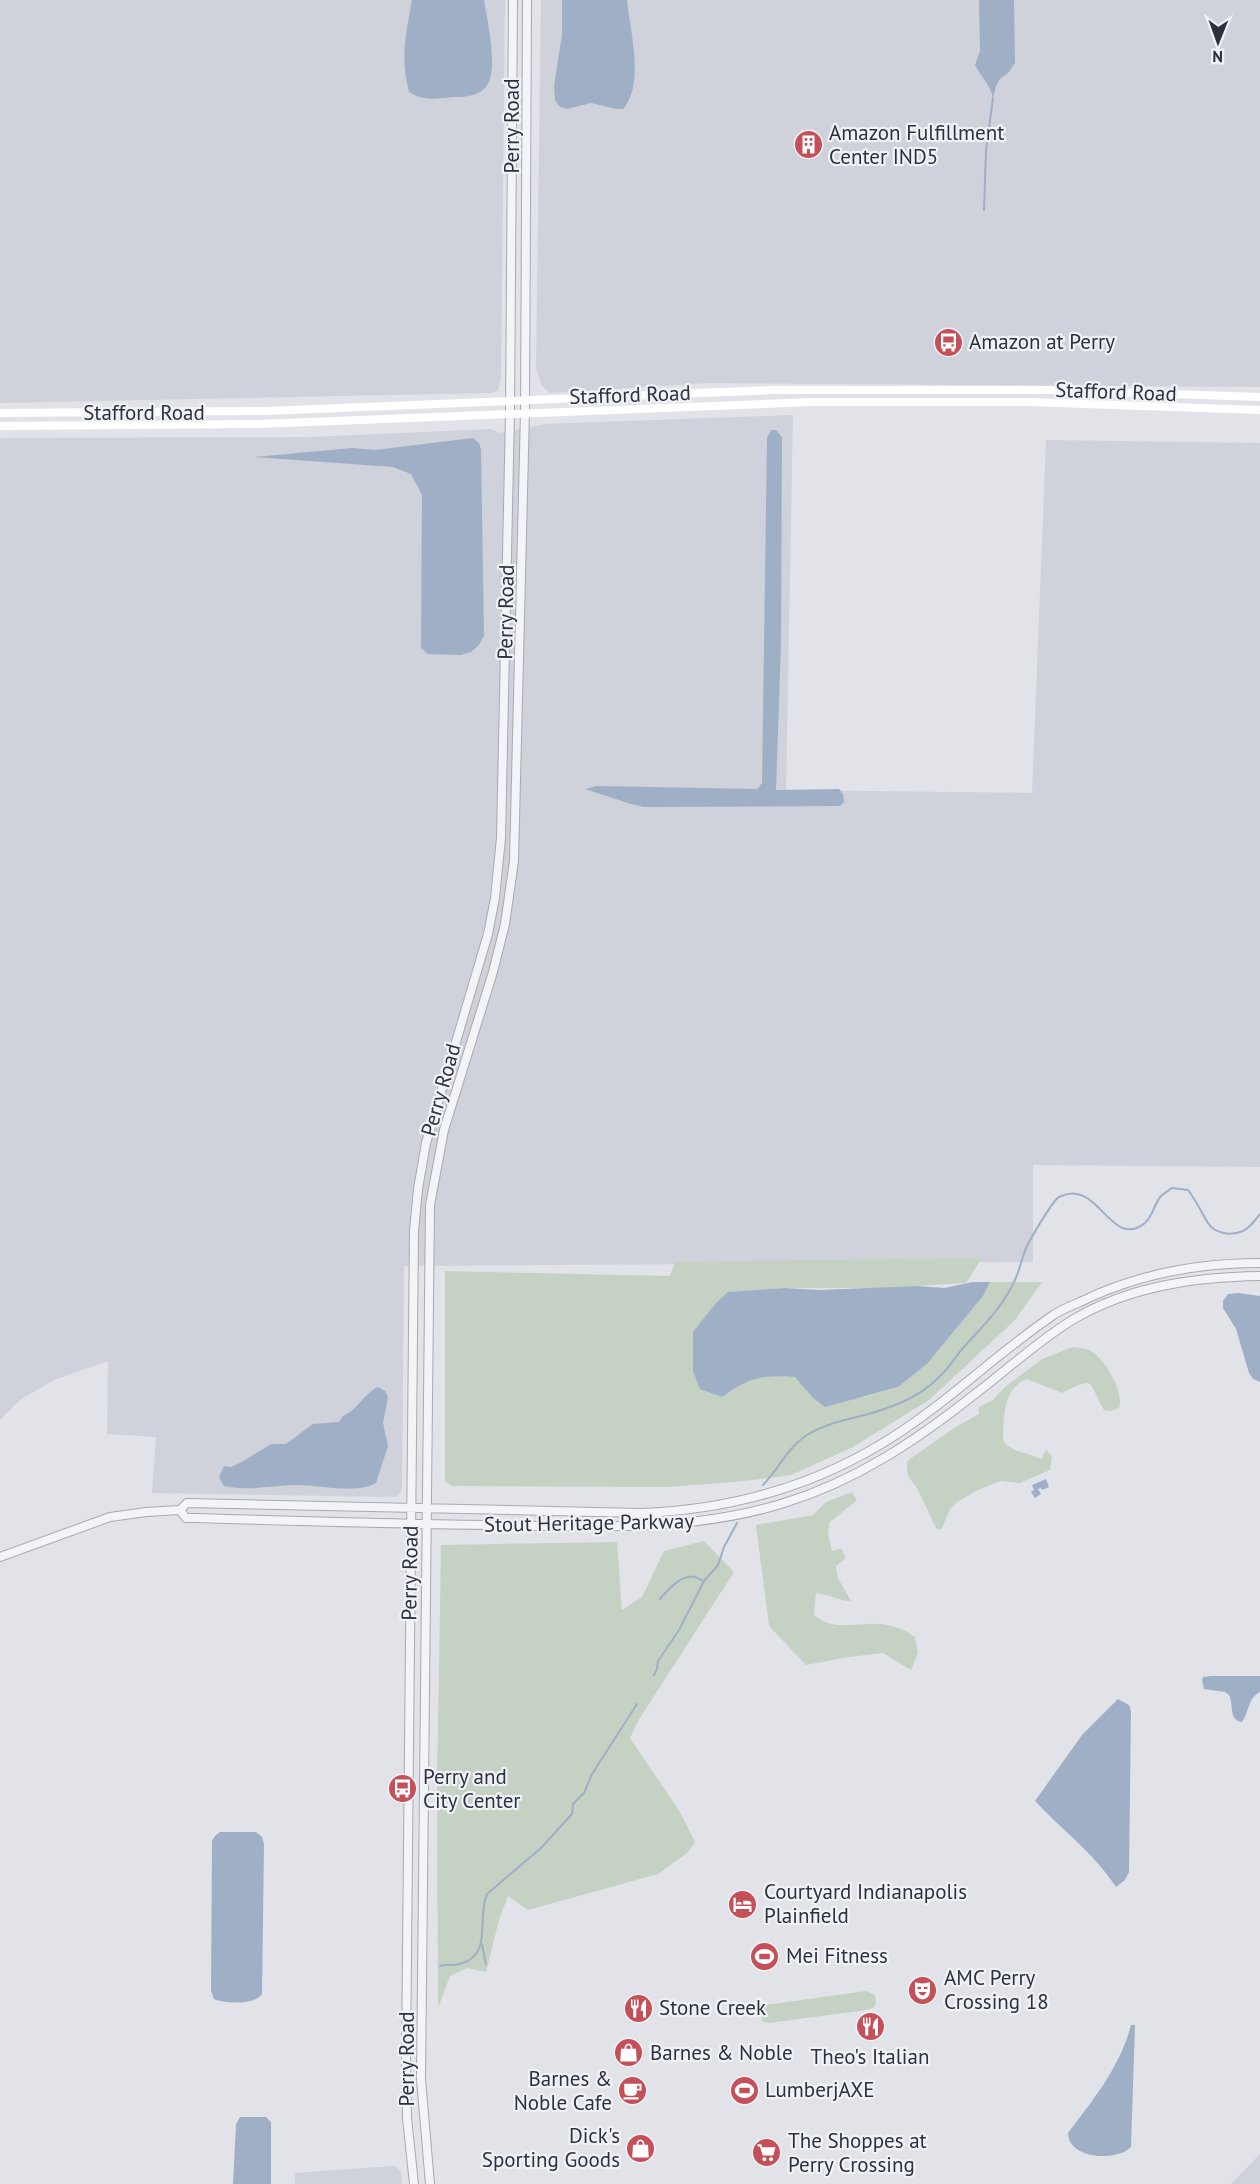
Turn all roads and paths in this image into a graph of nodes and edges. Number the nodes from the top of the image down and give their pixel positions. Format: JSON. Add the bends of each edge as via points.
{"nodes":[{"id":1,"x":513,"y":0,"type":"edge"},
{"id":2,"x":527,"y":0,"type":"edge"},
{"id":3,"x":1260,"y":397,"type":"edge"},
{"id":4,"x":525,"y":400,"type":"junction"},
{"id":5,"x":510,"y":401,"type":"junction"},
{"id":6,"x":1260,"y":410,"type":"edge"},
{"id":7,"x":525,"y":412,"type":"junction"},
{"id":8,"x":0,"y":413,"type":"edge"},
{"id":9,"x":510,"y":413,"type":"junction"},
{"id":10,"x":0,"y":426,"type":"edge"},
{"id":11,"x":1260,"y":1263,"type":"edge"},
{"id":12,"x":1260,"y":1276,"type":"edge"},
{"id":13,"x":411,"y":1506,"type":"junction"},
{"id":14,"x":426,"y":1507,"type":"junction"},
{"id":15,"x":180,"y":1510,"type":"junction"},
{"id":16,"x":411,"y":1524,"type":"junction"},
{"id":17,"x":427,"y":1524,"type":"junction"},
{"id":18,"x":0,"y":1557,"type":"edge"},
{"id":19,"x":414,"y":2184,"type":"edge"},
{"id":20,"x":430,"y":2184,"type":"edge"}],
"edges":[{"from":1,"to":5,"type":"street","name":"Perry Road"},
{"from":2,"to":4,"type":"street","name":"Perry Road"},
{"from":3,"to":4,"type":"main road","name":"Stafford Road","via":[[841,389]]},
{"from":4,"to":5,"type":"main road","name":"Stafford Road"},
{"from":4,"to":7,"type":"street","name":"Perry Road"},
{"from":5,"to":8,"type":"main road","name":"Stafford Road","via":[[212,412]]},
{"from":5,"to":9,"type":"street","name":"Perry Road"},
{"from":6,"to":7,"type":"main road","name":"Stafford Road","via":[[1028,402],[832,402]]},
{"from":7,"to":9,"type":"main road","name":"Stafford Road"},
{"from":7,"to":14,"type":"street","name":"Perry Road","via":[[514,861],[506,924],[444,1130],[430,1205]]},
{"from":9,"to":10,"type":"main road","name":"Stafford Road","via":[[206,425]]},
{"from":9,"to":13,"type":"street","name":"Perry Road","via":[[501,838],[488,934],[437,1100],[418,1189]]},
{"from":11,"to":14,"type":"street","name":"Stout Heritage Parkway","via":[[1191,1267],[1142,1277],[1099,1292],[1054,1315],[938,1407],[880,1446],[774,1492],[701,1508],[658,1512]]},
{"from":12,"to":17,"type":"street","name":"Stout Heritage Parkway","via":[[1218,1277],[1146,1288],[1075,1318],[916,1440],[854,1475],[785,1503],[724,1518],[662,1525]]},
{"from":13,"to":14,"type":"street","name":"Stout Heritage Parkway"},
{"from":13,"to":15,"type":"street","name":"Stout Heritage Parkway","via":[[187,1503]]},
{"from":13,"to":16,"type":"street","name":"Perry Road"},
{"from":14,"to":17,"type":"street","name":"Perry Road"},
{"from":15,"to":16,"type":"street","name":"Stout Heritage Parkway","via":[[186,1518]]},
{"from":15,"to":18,"type":"street","name":"Stout Heritage Parkway","via":[[110,1517]]},
{"from":16,"to":17,"type":"street","name":"Stout Heritage Parkway"},
{"from":16,"to":19,"type":"street","name":"Perry Road","via":[[406,2067]]},
{"from":17,"to":20,"type":"street","name":"Perry Road","via":[[422,2079]]}]}
